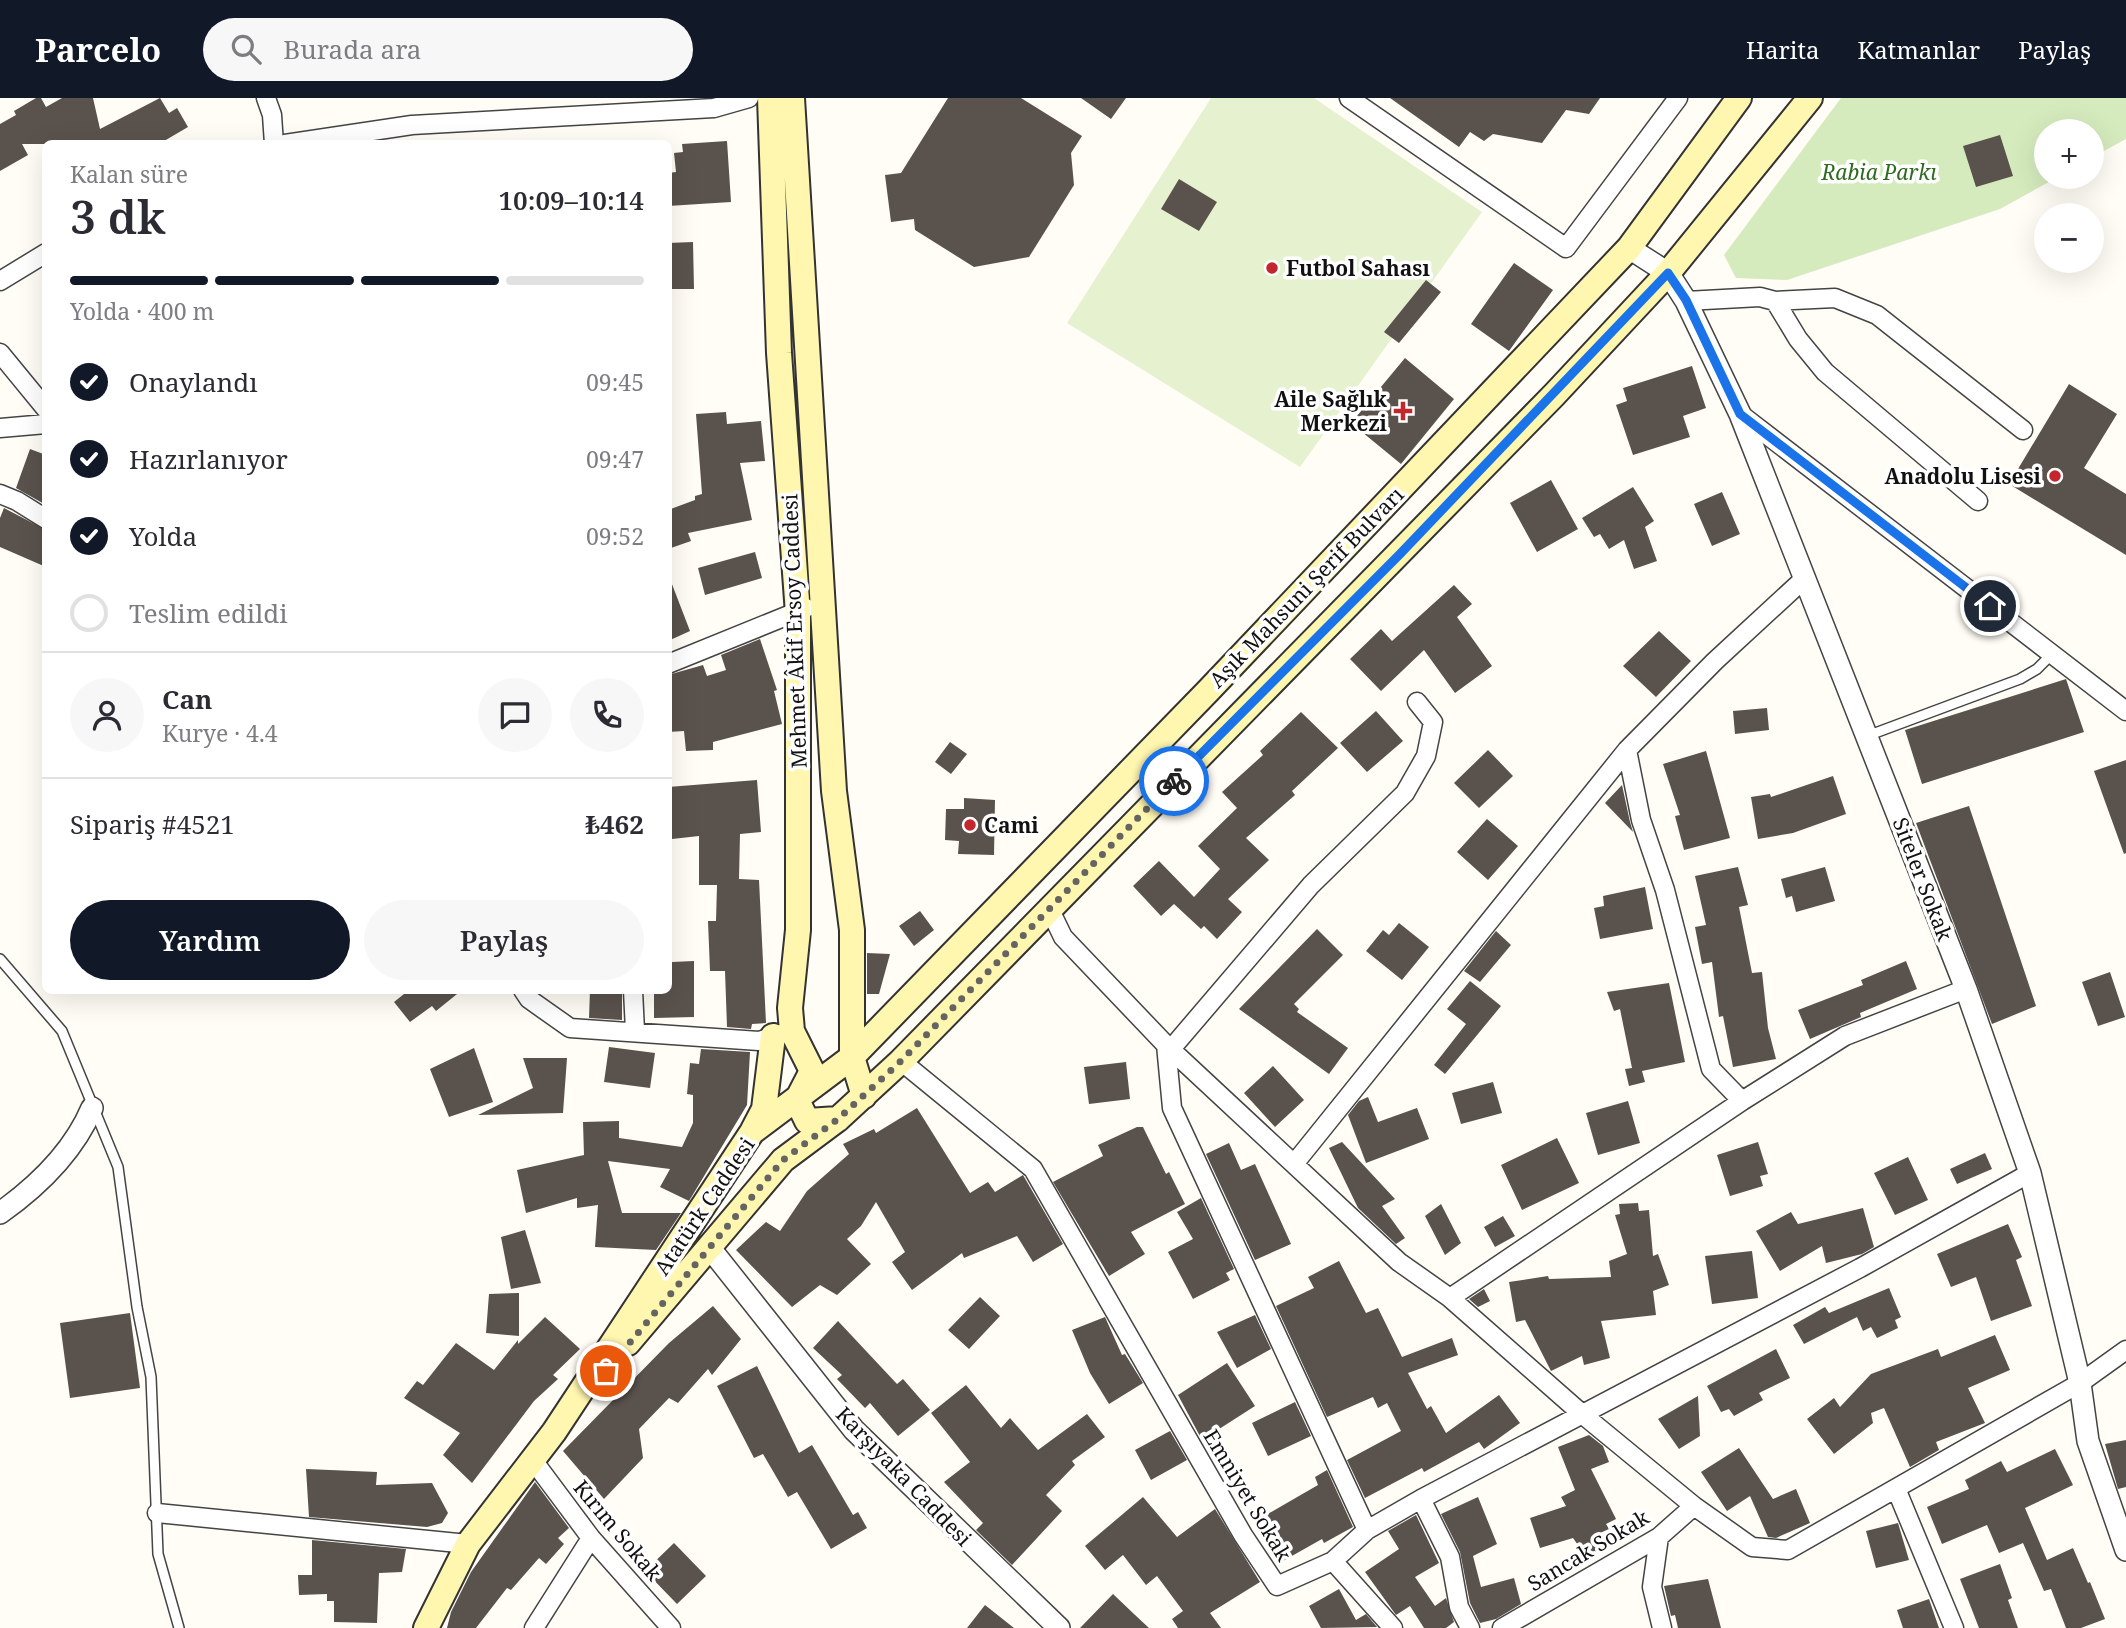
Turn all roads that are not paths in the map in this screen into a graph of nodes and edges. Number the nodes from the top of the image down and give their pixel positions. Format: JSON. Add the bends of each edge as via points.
{"nodes":[{"id":1,"x":266,"y":98,"type":"edge"},
{"id":2,"x":749,"y":98,"type":"edge"},
{"id":3,"x":770,"y":98,"type":"edge"},
{"id":4,"x":792,"y":98,"type":"edge"},
{"id":5,"x":1349,"y":98,"type":"edge"},
{"id":6,"x":1678,"y":98,"type":"edge"},
{"id":7,"x":1739,"y":98,"type":"edge"},
{"id":8,"x":1810,"y":98,"type":"edge"},
{"id":9,"x":274,"y":140,"type":"edge"},
{"id":10,"x":312,"y":140,"type":"edge"},
{"id":11,"x":1629,"y":248,"type":"junction"},
{"id":12,"x":42,"y":255,"type":"edge"},
{"id":13,"x":1668,"y":273,"type":"junction"},
{"id":14,"x":0,"y":281,"type":"edge"},
{"id":15,"x":1686,"y":300,"type":"junction"},
{"id":16,"x":1774,"y":302,"type":"junction"},
{"id":17,"x":0,"y":353,"type":"edge"},
{"id":18,"x":42,"y":404,"type":"edge"},
{"id":19,"x":1740,"y":414,"type":"junction"},
{"id":20,"x":42,"y":424,"type":"edge"},
{"id":21,"x":0,"y":428,"type":"edge"},
{"id":22,"x":2023,"y":430,"type":"dead end"},
{"id":23,"x":0,"y":494,"type":"edge"},
{"id":24,"x":1978,"y":501,"type":"dead end"},
{"id":25,"x":42,"y":516,"type":"edge"},
{"id":26,"x":1805,"y":578,"type":"junction"},
{"id":27,"x":824,"y":596,"type":"junction"},
{"id":28,"x":798,"y":614,"type":"junction"},
{"id":29,"x":2052,"y":654,"type":"junction"},
{"id":30,"x":672,"y":662,"type":"edge"},
{"id":31,"x":1417,"y":702,"type":"dead end"},
{"id":32,"x":2126,"y":711,"type":"edge"},
{"id":33,"x":1867,"y":736,"type":"junction"},
{"id":34,"x":1627,"y":750,"type":"junction"},
{"id":35,"x":1049,"y":908,"type":"junction"},
{"id":36,"x":0,"y":959,"type":"edge"},
{"id":37,"x":1966,"y":989,"type":"junction"},
{"id":38,"x":526,"y":994,"type":"edge"},
{"id":39,"x":633,"y":994,"type":"edge"},
{"id":40,"x":635,"y":1031,"type":"junction"},
{"id":41,"x":782,"y":1033,"type":"junction"},
{"id":42,"x":1169,"y":1047,"type":"junction"},
{"id":43,"x":852,"y":1057,"type":"junction"},
{"id":44,"x":901,"y":1061,"type":"junction"},
{"id":45,"x":864,"y":1096,"type":"junction"},
{"id":46,"x":797,"y":1100,"type":"junction"},
{"id":47,"x":1742,"y":1101,"type":"junction"},
{"id":48,"x":92,"y":1108,"type":"junction"},
{"id":49,"x":838,"y":1119,"type":"junction"},
{"id":50,"x":752,"y":1132,"type":"junction"},
{"id":51,"x":1294,"y":1164,"type":"junction"},
{"id":52,"x":2030,"y":1174,"type":"junction"},
{"id":53,"x":0,"y":1213,"type":"edge"},
{"id":54,"x":709,"y":1247,"type":"junction"},
{"id":55,"x":1450,"y":1298,"type":"junction"},
{"id":56,"x":2126,"y":1350,"type":"edge"},
{"id":57,"x":2080,"y":1383,"type":"junction"},
{"id":58,"x":1582,"y":1414,"type":"junction"},
{"id":59,"x":554,"y":1432,"type":"junction"},
{"id":60,"x":532,"y":1459,"type":"junction"},
{"id":61,"x":1897,"y":1491,"type":"junction"},
{"id":62,"x":1421,"y":1499,"type":"junction"},
{"id":63,"x":1694,"y":1506,"type":"junction"},
{"id":64,"x":157,"y":1513,"type":"junction"},
{"id":65,"x":1367,"y":1530,"type":"junction"},
{"id":66,"x":1659,"y":1537,"type":"junction"},
{"id":67,"x":591,"y":1538,"type":"junction"},
{"id":68,"x":468,"y":1544,"type":"junction"},
{"id":69,"x":2126,"y":1550,"type":"edge"},
{"id":70,"x":1333,"y":1561,"type":"junction"},
{"id":71,"x":179,"y":1628,"type":"edge"},
{"id":72,"x":426,"y":1628,"type":"edge"},
{"id":73,"x":534,"y":1628,"type":"edge"},
{"id":74,"x":671,"y":1628,"type":"edge"},
{"id":75,"x":1059,"y":1628,"type":"edge"},
{"id":76,"x":1393,"y":1628,"type":"edge"},
{"id":77,"x":1470,"y":1628,"type":"edge"},
{"id":78,"x":1502,"y":1628,"type":"edge"},
{"id":79,"x":1662,"y":1628,"type":"edge"},
{"id":80,"x":1954,"y":1628,"type":"edge"}],
"edges":[{"from":1,"to":9,"type":"street"},
{"from":2,"to":10,"type":"street","via":[[714,108],[412,125]]},
{"from":3,"to":28,"type":"main road","name":"Mehmet Âkif Ersoy Caddesi","via":[[779,353]]},
{"from":4,"to":27,"type":"main road","name":"Mehmet Âkif Ersoy Caddesi"},
{"from":5,"to":6,"type":"street","via":[[1566,248]]},
{"from":7,"to":11,"type":"main road","name":"Aşık Mahsuni Şerif Bulvarı"},
{"from":8,"to":13,"type":"main road","name":"Aşık Mahsuni Şerif Bulvarı"},
{"from":11,"to":13,"type":"street","name":"Siteler Sokak"},
{"from":11,"to":43,"type":"main road","name":"Aşık Mahsuni Şerif Bulvarı"},
{"from":12,"to":14,"type":"street"},
{"from":13,"to":15,"type":"street","name":"Siteler Sokak"},
{"from":13,"to":35,"type":"main road","name":"Aşık Mahsuni Şerif Bulvarı","via":[[1400,554]]},
{"from":15,"to":16,"type":"street","via":[[1760,296]]},
{"from":15,"to":19,"type":"street","name":"Siteler Sokak"},
{"from":16,"to":22,"type":"street","via":[[1835,298],[1877,315]]},
{"from":16,"to":24,"type":"street","via":[[1825,372]]},
{"from":17,"to":18,"type":"street"},
{"from":19,"to":26,"type":"street","name":"Siteler Sokak"},
{"from":19,"to":29,"type":"street"},
{"from":20,"to":21,"type":"street"},
{"from":23,"to":25,"type":"street"},
{"from":26,"to":33,"type":"street","name":"Siteler Sokak"},
{"from":26,"to":34,"type":"street"},
{"from":27,"to":28,"type":"street"},
{"from":27,"to":43,"type":"main road","name":"Mehmet Âkif Ersoy Caddesi","via":[[834,790],[852,930]]},
{"from":28,"to":30,"type":"street"},
{"from":28,"to":41,"type":"main road","name":"Mehmet Âkif Ersoy Caddesi","via":[[798,930],[790,1008]]},
{"from":29,"to":32,"type":"street"},
{"from":29,"to":33,"type":"lane","via":[[2020,679]]},
{"from":31,"to":42,"type":"street","via":[[1433,722],[1426,756],[1405,793],[1311,885]]},
{"from":33,"to":37,"type":"street","name":"Siteler Sokak"},
{"from":34,"to":47,"type":"street","via":[[1641,820],[1665,890],[1711,1069]]},
{"from":34,"to":51,"type":"street"},
{"from":35,"to":42,"type":"street","via":[[1063,937]]},
{"from":35,"to":44,"type":"main road","name":"Aşık Mahsuni Şerif Bulvarı"},
{"from":36,"to":48,"type":"lane","via":[[62,1031]]},
{"from":37,"to":47,"type":"street","via":[[1845,1036]]},
{"from":37,"to":52,"type":"street","name":"Siteler Sokak"},
{"from":38,"to":40,"type":"street","via":[[570,1028]]},
{"from":39,"to":40,"type":"street"},
{"from":40,"to":41,"type":"street","via":[[759,1041]]},
{"from":41,"to":46,"type":"main road","name":"Mehmet Âkif Ersoy Caddesi","via":[[812,1071]]},
{"from":41,"to":50,"type":"main road","via":[[764,1109]]},
{"from":42,"to":51,"type":"street"},
{"from":42,"to":65,"type":"street","via":[[1172,1108]]},
{"from":43,"to":45,"type":"main road","name":"Mehmet Âkif Ersoy Caddesi"},
{"from":43,"to":46,"type":"main road","name":"Atatürk Caddesi"},
{"from":44,"to":45,"type":"main road","name":"Aşık Mahsuni Şerif Bulvarı"},
{"from":44,"to":70,"type":"street","name":"Emniyet Sokak","via":[[1033,1169],[1243,1535],[1277,1586]]},
{"from":45,"to":49,"type":"main road","name":"Aşık Mahsuni Şerif Bulvarı"},
{"from":46,"to":49,"type":"main road","via":[[807,1121]]},
{"from":46,"to":50,"type":"main road","name":"Atatürk Caddesi"},
{"from":47,"to":55,"type":"street"},
{"from":48,"to":53,"type":"street","via":[[84,1126],[40,1184]]},
{"from":48,"to":64,"type":"lane","via":[[118,1167],[151,1377]]},
{"from":49,"to":54,"type":"main road","name":"Aşık Mahsuni Şerif Bulvarı","via":[[783,1160]]},
{"from":50,"to":59,"type":"main road","name":"Atatürk Caddesi"},
{"from":51,"to":55,"type":"street","via":[[1399,1262]]},
{"from":52,"to":57,"type":"street","name":"Siteler Sokak"},
{"from":52,"to":58,"type":"street","name":"Emniyet Sokak"},
{"from":54,"to":59,"type":"main road","name":"Aşık Mahsuni Şerif Bulvarı"},
{"from":54,"to":75,"type":"street","name":"Karşıyaka Caddesi","via":[[854,1430]]},
{"from":55,"to":58,"type":"street"},
{"from":56,"to":57,"type":"street"},
{"from":57,"to":61,"type":"street"},
{"from":57,"to":69,"type":"street","name":"Siteler Sokak","via":[[2088,1441]]},
{"from":58,"to":62,"type":"street","name":"Emniyet Sokak"},
{"from":58,"to":63,"type":"street"},
{"from":59,"to":60,"type":"main road","name":"Atatürk Caddesi"},
{"from":60,"to":67,"type":"street","name":"Kırım Sokak"},
{"from":60,"to":68,"type":"main road","name":"Atatürk Caddesi"},
{"from":61,"to":63,"type":"street","via":[[1788,1550],[1752,1547]]},
{"from":61,"to":80,"type":"street"},
{"from":62,"to":65,"type":"street","name":"Emniyet Sokak"},
{"from":62,"to":77,"type":"street","via":[[1450,1557],[1459,1607]]},
{"from":63,"to":66,"type":"street","name":"Sancak Sokak"},
{"from":64,"to":68,"type":"street"},
{"from":64,"to":71,"type":"lane","via":[[158,1554]]},
{"from":65,"to":70,"type":"street","name":"Emniyet Sokak"},
{"from":66,"to":78,"type":"street","name":"Sancak Sokak"},
{"from":66,"to":79,"type":"street","via":[[1652,1587]]},
{"from":67,"to":73,"type":"street"},
{"from":67,"to":74,"type":"street","name":"Kırım Sokak"},
{"from":68,"to":72,"type":"main road","name":"Atatürk Caddesi"},
{"from":70,"to":76,"type":"street"}]}
